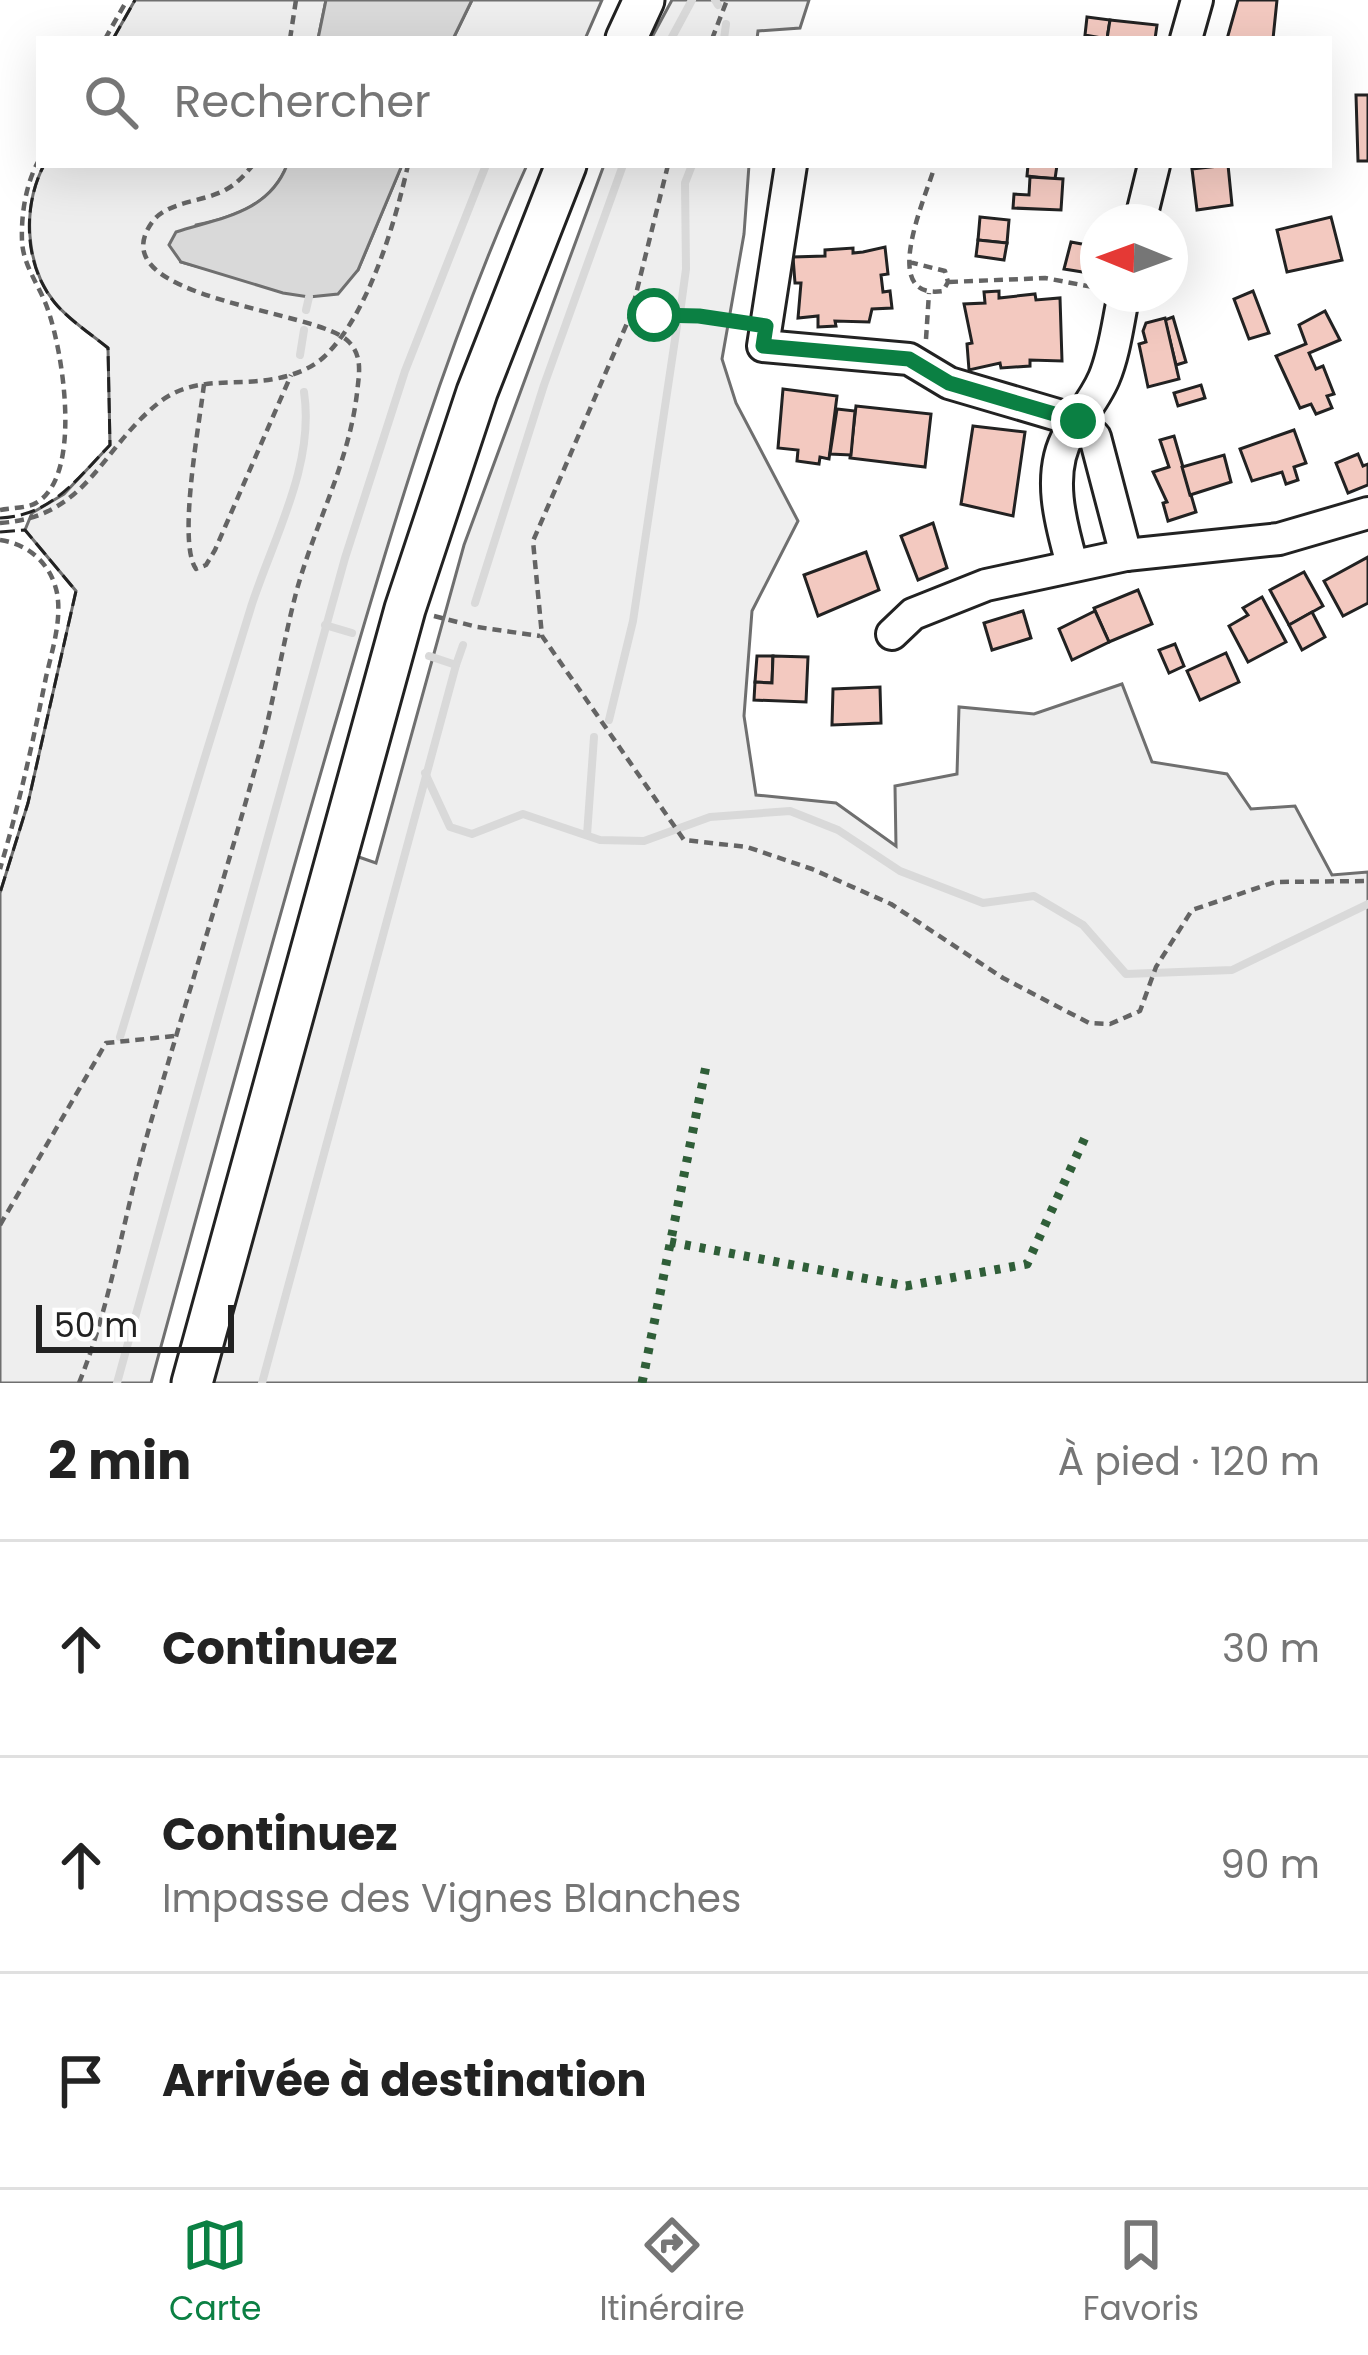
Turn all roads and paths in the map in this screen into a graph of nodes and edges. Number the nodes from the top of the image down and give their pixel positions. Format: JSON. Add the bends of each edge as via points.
{"nodes":[{"id":1,"x":127,"y":0,"type":"edge"},
{"id":2,"x":296,"y":0,"type":"edge"},
{"id":3,"x":644,"y":0,"type":"edge"},
{"id":4,"x":727,"y":0,"type":"edge"},
{"id":5,"x":1197,"y":0,"type":"edge"},
{"id":6,"x":107,"y":36,"type":"edge"},
{"id":7,"x":290,"y":36,"type":"edge"},
{"id":8,"x":627,"y":36,"type":"edge"},
{"id":9,"x":713,"y":36,"type":"edge"},
{"id":10,"x":1187,"y":36,"type":"edge"},
{"id":11,"x":36,"y":168,"type":"edge"},
{"id":12,"x":250,"y":168,"type":"edge"},
{"id":13,"x":407,"y":168,"type":"edge"},
{"id":14,"x":565,"y":168,"type":"edge"},
{"id":15,"x":667,"y":168,"type":"edge"},
{"id":16,"x":790,"y":168,"type":"edge"},
{"id":17,"x":934,"y":168,"type":"edge"},
{"id":18,"x":1153,"y":168,"type":"edge"},
{"id":19,"x":1144,"y":204,"type":"edge"},
{"id":20,"x":909,"y":262,"type":"junction"},
{"id":21,"x":948,"y":282,"type":"junction"},
{"id":22,"x":1080,"y":285,"type":"edge"},
{"id":23,"x":929,"y":293,"type":"junction"},
{"id":24,"x":1120,"y":312,"type":"edge"},
{"id":25,"x":631,"y":314,"type":"junction"},
{"id":26,"x":766,"y":326,"type":"junction"},
{"id":27,"x":341,"y":334,"type":"junction"},
{"id":28,"x":925,"y":369,"type":"junction"},
{"id":29,"x":291,"y":375,"type":"junction"},
{"id":30,"x":204,"y":384,"type":"junction"},
{"id":31,"x":1078,"y":421,"type":"junction"},
{"id":32,"x":0,"y":510,"type":"edge"},
{"id":33,"x":1368,"y":513,"type":"edge"},
{"id":34,"x":0,"y":523,"type":"edge"},
{"id":35,"x":0,"y":540,"type":"edge"},
{"id":36,"x":1126,"y":555,"type":"junction"},
{"id":37,"x":1072,"y":564,"type":"junction"},
{"id":38,"x":405,"y":609,"type":"junction"},
{"id":39,"x":892,"y":634,"type":"dead end"},
{"id":40,"x":542,"y":636,"type":"junction"},
{"id":41,"x":0,"y":869,"type":"edge"},
{"id":42,"x":1368,"y":881,"type":"edge"},
{"id":43,"x":175,"y":1036,"type":"junction"},
{"id":44,"x":0,"y":1225,"type":"edge"},
{"id":45,"x":79,"y":1383,"type":"edge"},
{"id":46,"x":192,"y":1383,"type":"edge"}],
"edges":[{"from":1,"to":6,"type":"path"},
{"from":2,"to":7,"type":"path"},
{"from":3,"to":8,"type":"main road"},
{"from":4,"to":9,"type":"path"},
{"from":5,"to":10,"type":"street"},
{"from":11,"to":32,"type":"path","via":[[22,241],[56,335],[67,441],[58,479],[36,504]]},
{"from":12,"to":27,"type":"path","via":[[224,192],[155,218],[145,255],[182,287]]},
{"from":13,"to":27,"type":"path","via":[[381,257]]},
{"from":14,"to":38,"type":"main road","via":[[477,392]]},
{"from":15,"to":25,"type":"path"},
{"from":16,"to":26,"type":"street"},
{"from":17,"to":20,"type":"path"},
{"from":18,"to":19,"type":"street"},
{"from":20,"to":21,"type":"path","via":[[945,271]]},
{"from":20,"to":23,"type":"path","via":[[917,289]]},
{"from":21,"to":22,"type":"path","via":[[1008,276]]},
{"from":21,"to":23,"type":"path"},
{"from":23,"to":28,"type":"path"},
{"from":24,"to":31,"type":"street","via":[[1107,373]]},
{"from":25,"to":26,"type":"path"},
{"from":25,"to":40,"type":"path","via":[[533,541]]},
{"from":26,"to":28,"type":"street","via":[[763,346],[909,359]]},
{"from":27,"to":29,"type":"path","via":[[327,354]]},
{"from":27,"to":43,"type":"path","via":[[360,365],[356,407],[297,590],[262,743]]},
{"from":28,"to":31,"type":"street"},
{"from":29,"to":30,"type":"path"},
{"from":29,"to":30,"type":"path","via":[[215,550],[196,569],[188,558]]},
{"from":30,"to":34,"type":"path","via":[[160,401],[65,504]]},
{"from":31,"to":36,"type":"street","via":[[1095,437]]},
{"from":31,"to":37,"type":"street","via":[[1059,471],[1058,517]]},
{"from":33,"to":36,"type":"street","via":[[1279,539]]},
{"from":35,"to":41,"type":"path","via":[[19,543],[46,565],[58,595],[21,801]]},
{"from":36,"to":37,"type":"street"},
{"from":37,"to":39,"type":"street","via":[[967,592],[913,614]]},
{"from":38,"to":40,"type":"path"},
{"from":38,"to":46,"type":"main road"},
{"from":40,"to":42,"type":"path","via":[[684,840],[748,847],[891,904],[1089,1023],[1140,1011],[1192,910],[1275,882]]},
{"from":43,"to":44,"type":"path","via":[[106,1043]]},
{"from":43,"to":45,"type":"path"}]}
